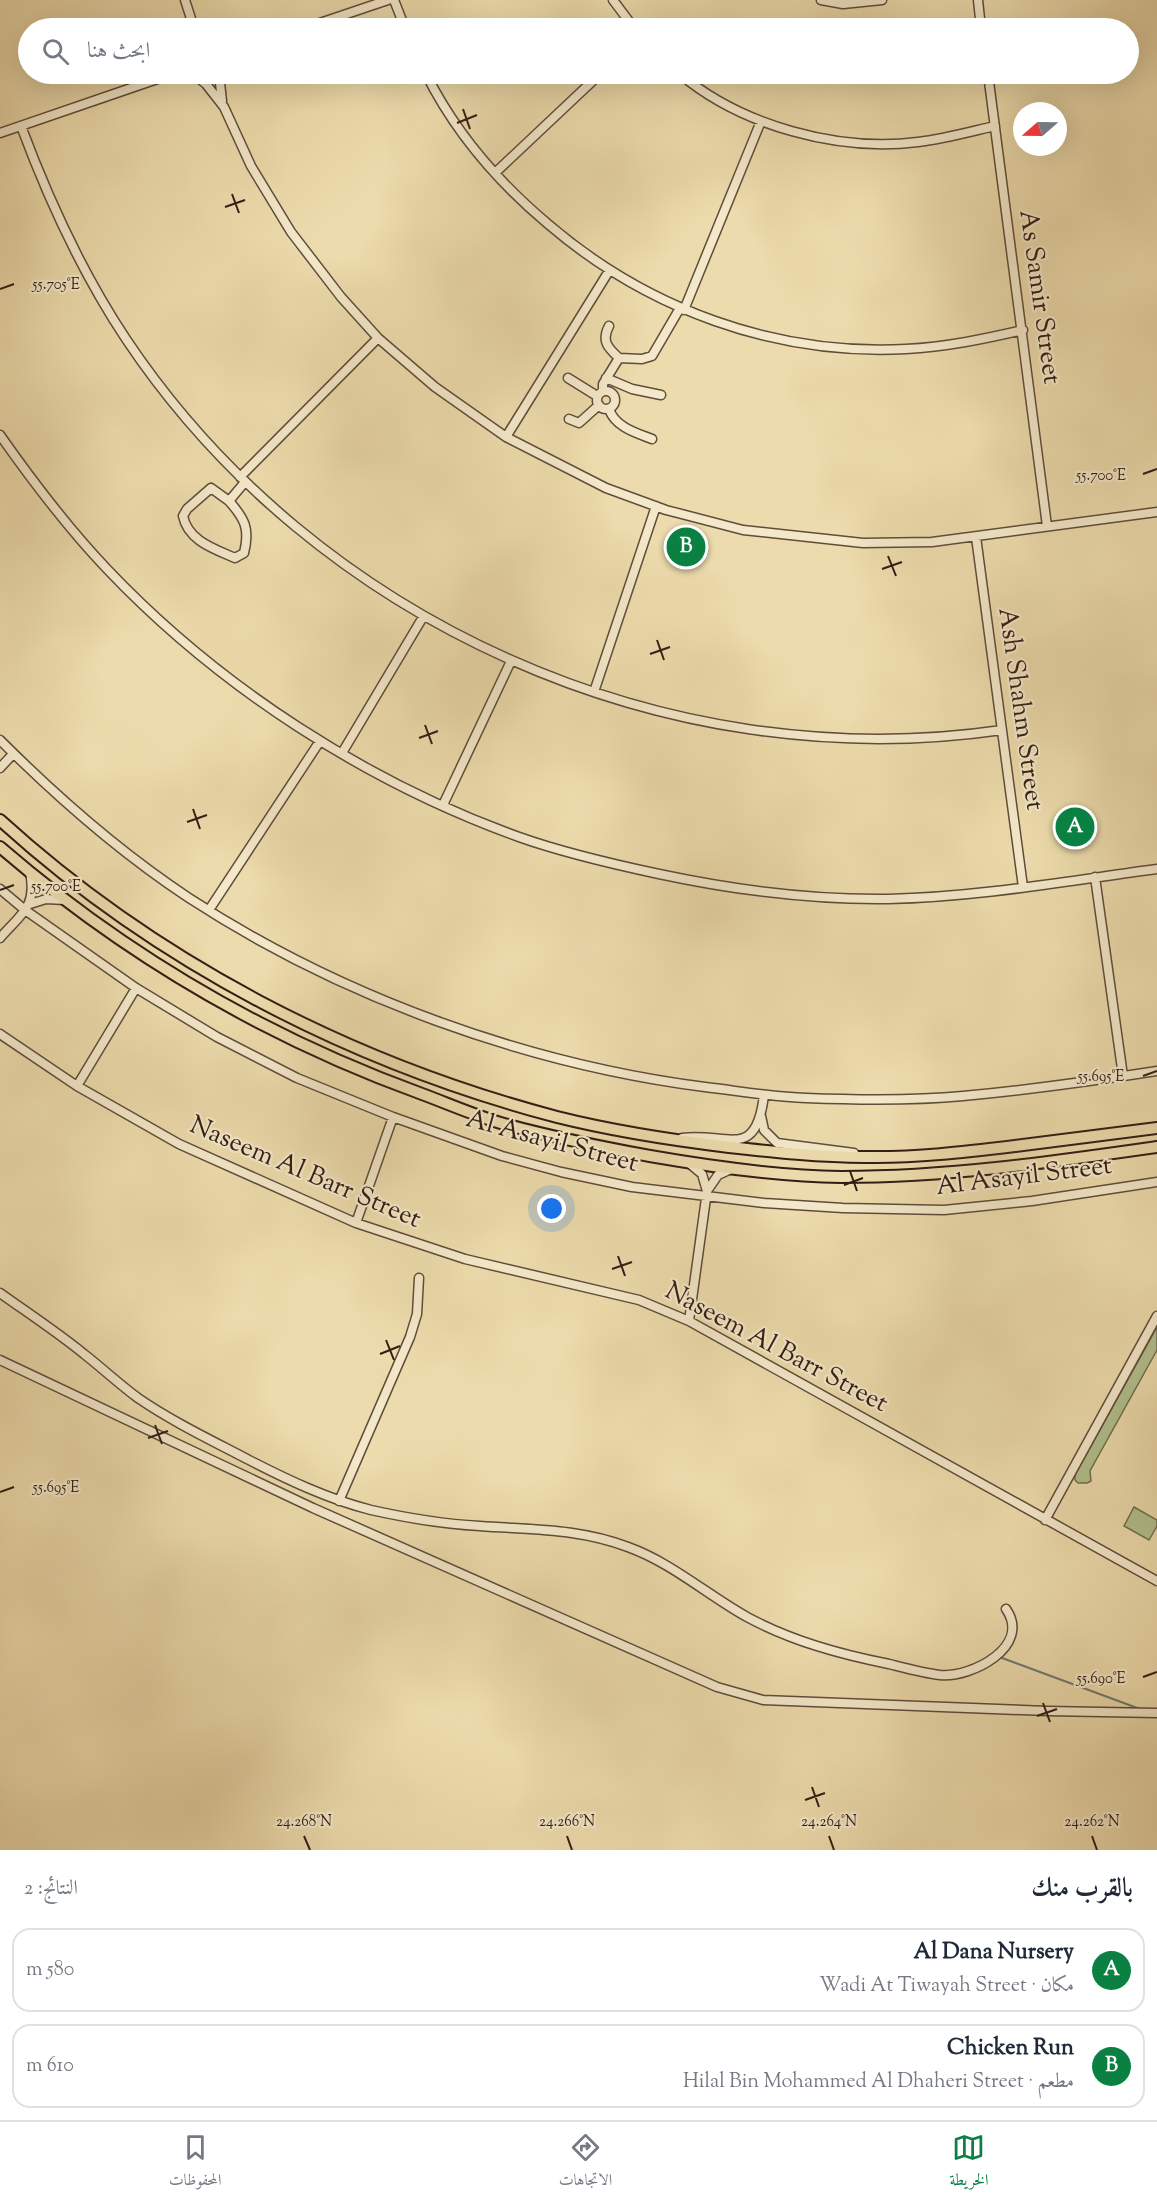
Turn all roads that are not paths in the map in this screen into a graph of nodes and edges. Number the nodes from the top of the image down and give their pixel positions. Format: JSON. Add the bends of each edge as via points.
{"nodes":[{"id":1,"x":185,"y":0,"type":"edge"},
{"id":2,"x":388,"y":0,"type":"edge"},
{"id":3,"x":394,"y":0,"type":"edge"},
{"id":4,"x":613,"y":0,"type":"edge"},
{"id":5,"x":821,"y":0,"type":"edge"},
{"id":6,"x":882,"y":0,"type":"edge"},
{"id":7,"x":978,"y":0,"type":"edge"},
{"id":8,"x":192,"y":18,"type":"edge"},
{"id":9,"x":335,"y":18,"type":"edge"},
{"id":10,"x":401,"y":18,"type":"edge"},
{"id":11,"x":626,"y":18,"type":"edge"},
{"id":12,"x":980,"y":18,"type":"edge"},
{"id":13,"x":143,"y":84,"type":"edge"},
{"id":14,"x":205,"y":84,"type":"edge"},
{"id":15,"x":221,"y":84,"type":"edge"},
{"id":16,"x":432,"y":84,"type":"edge"},
{"id":17,"x":589,"y":84,"type":"edge"},
{"id":18,"x":695,"y":84,"type":"edge"},
{"id":19,"x":989,"y":84,"type":"edge"},
{"id":20,"x":224,"y":107,"type":"junction"},
{"id":21,"x":761,"y":121,"type":"junction"},
{"id":22,"x":21,"y":126,"type":"junction"},
{"id":23,"x":995,"y":126,"type":"junction"},
{"id":24,"x":0,"y":133,"type":"edge"},
{"id":25,"x":495,"y":173,"type":"junction"},
{"id":26,"x":609,"y":271,"type":"junction"},
{"id":27,"x":682,"y":309,"type":"junction"},
{"id":28,"x":609,"y":326,"type":"dead end"},
{"id":29,"x":1023,"y":330,"type":"junction"},
{"id":30,"x":378,"y":338,"type":"junction"},
{"id":31,"x":619,"y":358,"type":"junction"},
{"id":32,"x":568,"y":378,"type":"dead end"},
{"id":33,"x":606,"y":378,"type":"junction"},
{"id":34,"x":661,"y":394,"type":"dead end"},
{"id":35,"x":600,"y":397,"type":"junction"},
{"id":36,"x":609,"y":409,"type":"junction"},
{"id":37,"x":569,"y":419,"type":"dead end"},
{"id":38,"x":0,"y":435,"type":"edge"},
{"id":39,"x":506,"y":437,"type":"junction"},
{"id":40,"x":652,"y":439,"type":"dead end"},
{"id":41,"x":242,"y":480,"type":"junction"},
{"id":42,"x":229,"y":501,"type":"junction"},
{"id":43,"x":656,"y":506,"type":"junction"},
{"id":44,"x":1157,"y":512,"type":"edge"},
{"id":45,"x":1047,"y":526,"type":"junction"},
{"id":46,"x":976,"y":537,"type":"junction"},
{"id":47,"x":423,"y":617,"type":"junction"},
{"id":48,"x":511,"y":661,"type":"junction"},
{"id":49,"x":594,"y":692,"type":"junction"},
{"id":50,"x":1002,"y":730,"type":"junction"},
{"id":51,"x":0,"y":740,"type":"edge"},
{"id":52,"x":320,"y":741,"type":"junction"},
{"id":53,"x":342,"y":753,"type":"junction"},
{"id":54,"x":14,"y":754,"type":"junction"},
{"id":55,"x":0,"y":768,"type":"edge"},
{"id":56,"x":443,"y":805,"type":"junction"},
{"id":57,"x":0,"y":814,"type":"edge"},
{"id":58,"x":3,"y":823,"type":"edge"},
{"id":59,"x":0,"y":847,"type":"edge"},
{"id":60,"x":1157,"y":869,"type":"edge"},
{"id":61,"x":30,"y":872,"type":"junction"},
{"id":62,"x":1095,"y":877,"type":"junction"},
{"id":63,"x":1023,"y":887,"type":"junction"},
{"id":64,"x":0,"y":889,"type":"edge"},
{"id":65,"x":65,"y":900,"type":"junction"},
{"id":66,"x":27,"y":907,"type":"junction"},
{"id":67,"x":209,"y":910,"type":"junction"},
{"id":68,"x":0,"y":938,"type":"edge"},
{"id":69,"x":136,"y":988,"type":"junction"},
{"id":70,"x":0,"y":1034,"type":"edge"},
{"id":71,"x":1157,"y":1071,"type":"edge"},
{"id":72,"x":1123,"y":1076,"type":"junction"},
{"id":73,"x":77,"y":1086,"type":"junction"},
{"id":74,"x":764,"y":1095,"type":"junction"},
{"id":75,"x":761,"y":1116,"type":"junction"},
{"id":76,"x":393,"y":1117,"type":"junction"},
{"id":77,"x":1157,"y":1128,"type":"edge"},
{"id":78,"x":673,"y":1140,"type":"junction"},
{"id":79,"x":1157,"y":1147,"type":"edge"},
{"id":80,"x":866,"y":1157,"type":"junction"},
{"id":81,"x":688,"y":1163,"type":"junction"},
{"id":82,"x":731,"y":1169,"type":"junction"},
{"id":83,"x":1157,"y":1182,"type":"edge"},
{"id":84,"x":706,"y":1194,"type":"junction"},
{"id":85,"x":356,"y":1223,"type":"junction"},
{"id":86,"x":419,"y":1278,"type":"dead end"},
{"id":87,"x":0,"y":1293,"type":"edge"},
{"id":88,"x":1157,"y":1316,"type":"edge"},
{"id":89,"x":689,"y":1321,"type":"junction"},
{"id":90,"x":0,"y":1360,"type":"edge"},
{"id":91,"x":339,"y":1501,"type":"junction"},
{"id":92,"x":1046,"y":1520,"type":"junction"},
{"id":93,"x":1157,"y":1581,"type":"edge"},
{"id":94,"x":1006,"y":1609,"type":"dead end"},
{"id":95,"x":1157,"y":1713,"type":"edge"}],
"edges":[{"from":1,"to":8,"type":"street"},
{"from":2,"to":9,"type":"street"},
{"from":3,"to":10,"type":"street"},
{"from":4,"to":11,"type":"street"},
{"from":5,"to":6,"type":"street","via":[[843,4]]},
{"from":7,"to":12,"type":"street"},
{"from":13,"to":22,"type":"street"},
{"from":14,"to":20,"type":"street"},
{"from":15,"to":20,"type":"street"},
{"from":16,"to":25,"type":"street","via":[[459,128]]},
{"from":17,"to":25,"type":"street"},
{"from":18,"to":21,"type":"street"},
{"from":19,"to":23,"type":"street","name":"As Samir Street"},
{"from":20,"to":30,"type":"street","via":[[251,166],[291,232]]},
{"from":21,"to":23,"type":"street","via":[[832,141],[877,143],[916,143]]},
{"from":21,"to":27,"type":"street"},
{"from":22,"to":24,"type":"street"},
{"from":22,"to":41,"type":"street","via":[[70,242],[122,333],[174,403]]},
{"from":23,"to":29,"type":"street","name":"As Samir Street"},
{"from":25,"to":26,"type":"street","via":[[520,200]]},
{"from":26,"to":27,"type":"street"},
{"from":26,"to":39,"type":"street"},
{"from":27,"to":29,"type":"street","via":[[783,340],[830,347],[943,346]]},
{"from":27,"to":31,"type":"street","via":[[652,356]]},
{"from":28,"to":31,"type":"street","via":[[604,340]]},
{"from":29,"to":45,"type":"street","name":"As Samir Street"},
{"from":30,"to":39,"type":"street","via":[[435,387]]},
{"from":30,"to":41,"type":"street"},
{"from":31,"to":33,"type":"street"},
{"from":32,"to":35,"type":"street"},
{"from":33,"to":34,"type":"street","via":[[632,389]]},
{"from":33,"to":35,"type":"street"},
{"from":35,"to":36,"type":"street","via":[[603,409]]},
{"from":35,"to":36,"type":"street","via":[[609,391],[613,394],[614,404]]},
{"from":35,"to":37,"type":"street","via":[[579,423]]},
{"from":36,"to":40,"type":"street","via":[[617,423]]},
{"from":38,"to":52,"type":"street","via":[[75,534],[140,603],[210,663]]},
{"from":39,"to":43,"type":"street","via":[[606,488]]},
{"from":41,"to":42,"type":"street"},
{"from":41,"to":47,"type":"street","via":[[346,567]]},
{"from":42,"to":42,"type":"street","via":[[211,488],[183,516],[185,526],[204,544],[235,558],[244,553],[248,537],[242,516]]},
{"from":43,"to":46,"type":"street","via":[[743,530],[863,543],[909,544]]},
{"from":43,"to":49,"type":"street"},
{"from":44,"to":45,"type":"street"},
{"from":45,"to":46,"type":"street"},
{"from":46,"to":50,"type":"street","name":"Ash Shahm Street"},
{"from":47,"to":48,"type":"street"},
{"from":47,"to":53,"type":"street"},
{"from":48,"to":49,"type":"street"},
{"from":48,"to":56,"type":"street"},
{"from":49,"to":50,"type":"street","via":[[687,717],[796,735],[900,739]]},
{"from":50,"to":63,"type":"street","name":"Ash Shahm Street"},
{"from":51,"to":54,"type":"street"},
{"from":52,"to":53,"type":"street"},
{"from":52,"to":67,"type":"street"},
{"from":53,"to":56,"type":"street"},
{"from":54,"to":55,"type":"street"},
{"from":54,"to":67,"type":"street","via":[[94,826]]},
{"from":56,"to":63,"type":"street","via":[[519,837],[598,861],[740,889],[889,899]]},
{"from":57,"to":58,"type":"street"},
{"from":58,"to":78,"type":"main road","via":[[159,942],[219,979],[339,1041],[464,1090],[559,1117]]},
{"from":59,"to":61,"type":"main road"},
{"from":60,"to":62,"type":"street"},
{"from":61,"to":65,"type":"main road"},
{"from":61,"to":66,"type":"street","via":[[33,889]]},
{"from":62,"to":63,"type":"street"},
{"from":62,"to":72,"type":"street"},
{"from":64,"to":66,"type":"street","name":"Al Asayil Street"},
{"from":65,"to":66,"type":"street","via":[[46,899]]},
{"from":65,"to":81,"type":"main road","via":[[202,992],[333,1059],[500,1123]]},
{"from":66,"to":68,"type":"street"},
{"from":66,"to":69,"type":"street","name":"Al Asayil Street"},
{"from":67,"to":74,"type":"street","via":[[340,980],[485,1038],[660,1082]]},
{"from":69,"to":73,"type":"street"},
{"from":69,"to":76,"type":"street","name":"Al Asayil Street","via":[[217,1037],[297,1078]]},
{"from":70,"to":73,"type":"street","name":"Naseem Al Barr Street"},
{"from":71,"to":72,"type":"street"},
{"from":72,"to":74,"type":"street","via":[[929,1099]]},
{"from":73,"to":85,"type":"street","name":"Naseem Al Barr Street","via":[[179,1144]]},
{"from":74,"to":75,"type":"street"},
{"from":75,"to":78,"type":"street","via":[[755,1130],[742,1139]]},
{"from":75,"to":80,"type":"street","via":[[764,1130],[777,1143]]},
{"from":76,"to":84,"type":"street","name":"Al Asayil Street","via":[[502,1156],[561,1172],[632,1187]]},
{"from":76,"to":85,"type":"street"},
{"from":77,"to":80,"type":"main road","via":[[936,1155]]},
{"from":78,"to":80,"type":"main road","via":[[772,1152]]},
{"from":79,"to":82,"type":"main road","via":[[992,1170],[908,1176],[838,1177]]},
{"from":81,"to":82,"type":"main road"},
{"from":81,"to":84,"type":"street","via":[[702,1174]]},
{"from":82,"to":84,"type":"street","via":[[713,1180]]},
{"from":83,"to":84,"type":"street","name":"Al Asayil Street","via":[[944,1210],[764,1203]]},
{"from":84,"to":89,"type":"street"},
{"from":85,"to":89,"type":"street","name":"Naseem Al Barr Street","via":[[465,1259],[639,1300]]},
{"from":86,"to":91,"type":"street","via":[[417,1314],[410,1337]]},
{"from":87,"to":91,"type":"street","via":[[162,1413],[280,1476]]},
{"from":88,"to":92,"type":"street"},
{"from":89,"to":92,"type":"street","name":"Naseem Al Barr Street"},
{"from":90,"to":95,"type":"street","via":[[313,1508],[717,1687],[764,1700]]},
{"from":91,"to":94,"type":"street","via":[[425,1520],[557,1530],[613,1542],[658,1560],[747,1617],[797,1639],[849,1656],[936,1674],[971,1671],[1000,1651],[1013,1628]]},
{"from":92,"to":93,"type":"street","name":"Naseem Al Barr Street"}]}
